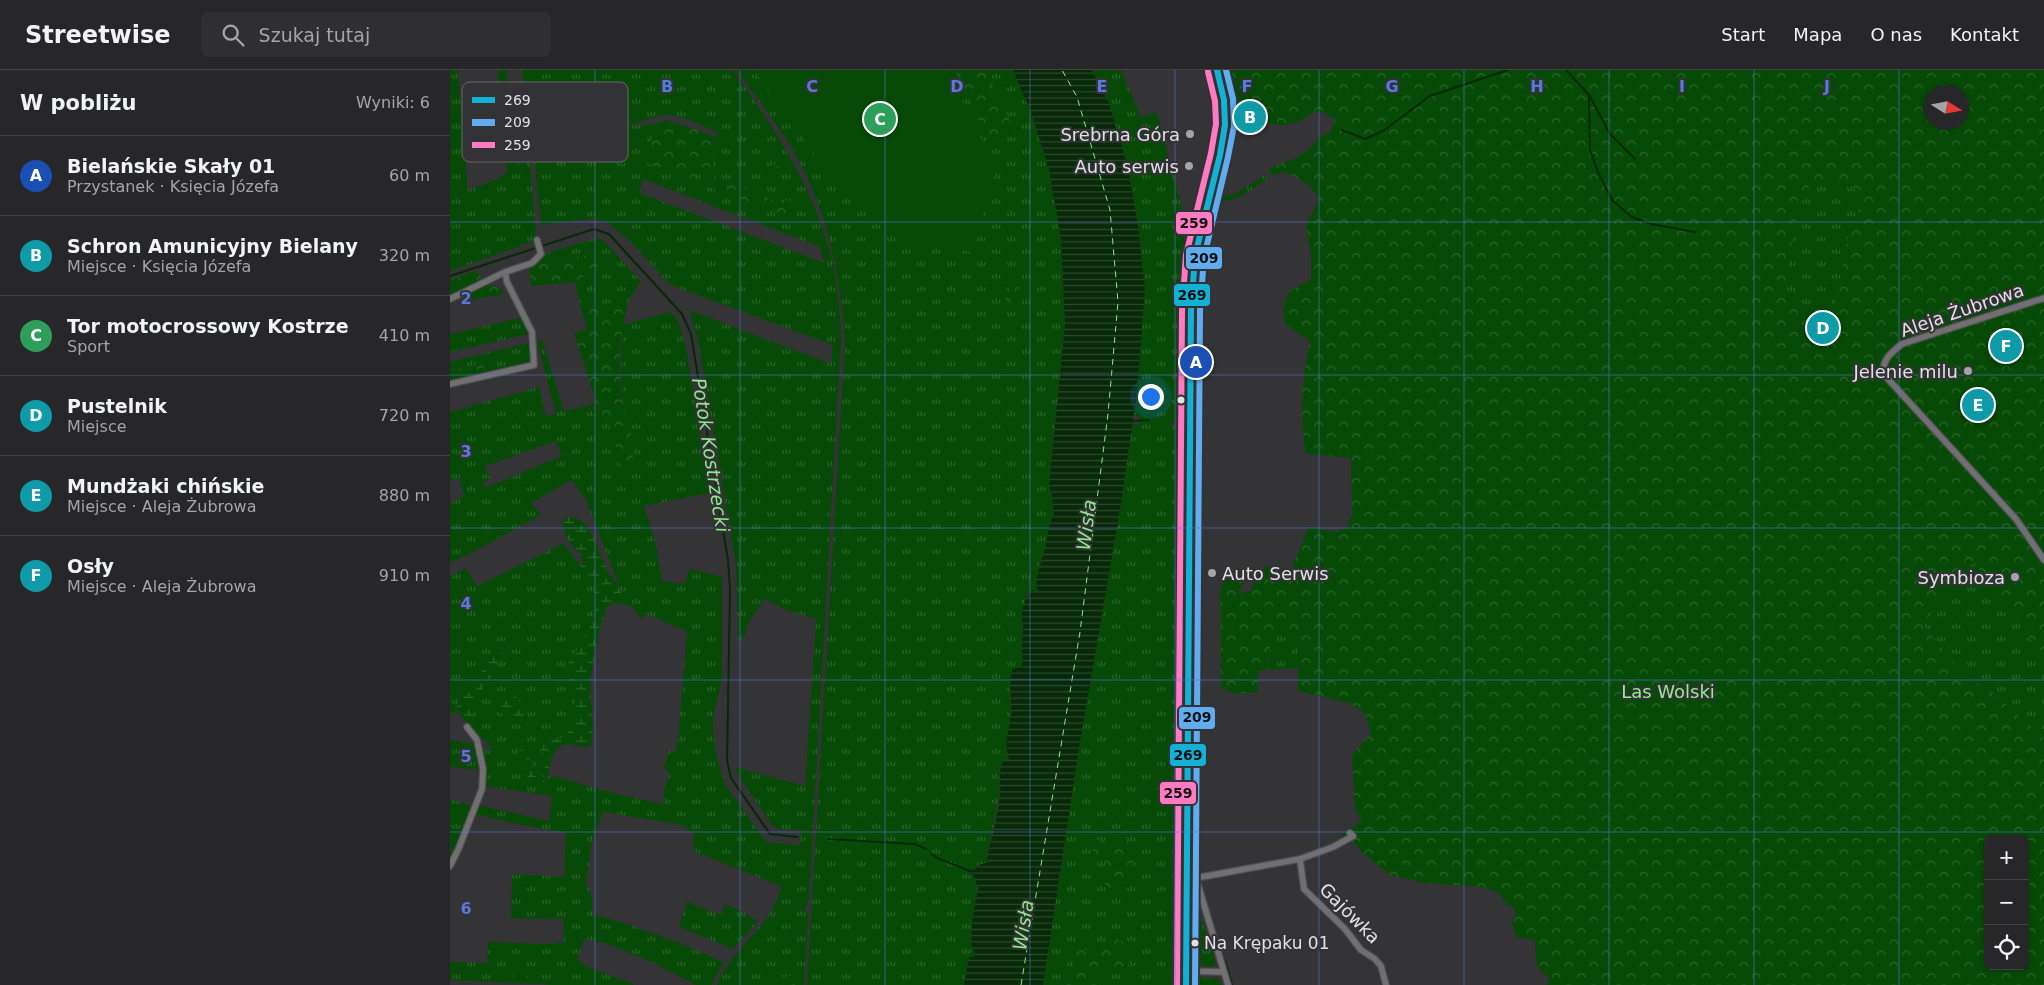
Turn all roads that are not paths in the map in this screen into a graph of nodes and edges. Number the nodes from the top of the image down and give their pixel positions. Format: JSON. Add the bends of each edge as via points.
{"nodes":[{"id":1,"x":1216,"y":70,"type":"edge"},
{"id":2,"x":537,"y":240,"type":"dead end"},
{"id":3,"x":504,"y":272,"type":"junction"},
{"id":4,"x":2044,"y":298,"type":"edge"},
{"id":5,"x":450,"y":299,"type":"edge"},
{"id":6,"x":450,"y":384,"type":"edge"},
{"id":7,"x":2044,"y":560,"type":"edge"},
{"id":8,"x":469,"y":729,"type":"dead end"},
{"id":9,"x":1350,"y":833,"type":"dead end"},
{"id":10,"x":1300,"y":859,"type":"junction"},
{"id":11,"x":450,"y":866,"type":"edge"},
{"id":12,"x":1186,"y":971,"type":"junction"},
{"id":13,"x":1224,"y":972,"type":"junction"},
{"id":14,"x":1186,"y":985,"type":"edge"},
{"id":15,"x":1228,"y":985,"type":"edge"},
{"id":16,"x":1386,"y":985,"type":"edge"}],
"edges":[{"from":1,"to":12,"type":"main road","via":[[1224,100],[1225,125],[1195,256],[1191,311]]},
{"from":2,"to":3,"type":"street","via":[[541,254],[532,263]]},
{"from":3,"to":5,"type":"street"},
{"from":3,"to":6,"type":"street","via":[[532,332],[534,365]]},
{"from":4,"to":7,"type":"street","name":"Aleja Żubrowa","via":[[1902,344],[1886,358],[1883,373],[2016,518]]},
{"from":8,"to":11,"type":"street","via":[[477,740],[482,789]]},
{"from":9,"to":10,"type":"street","via":[[1352,836],[1333,847]]},
{"from":10,"to":13,"type":"street","via":[[1196,878]]},
{"from":10,"to":16,"type":"street","name":"Gajówka","via":[[1304,889],[1345,929],[1361,950],[1381,966]]},
{"from":12,"to":13,"type":"street"},
{"from":12,"to":14,"type":"main road"},
{"from":13,"to":15,"type":"street"}]}
